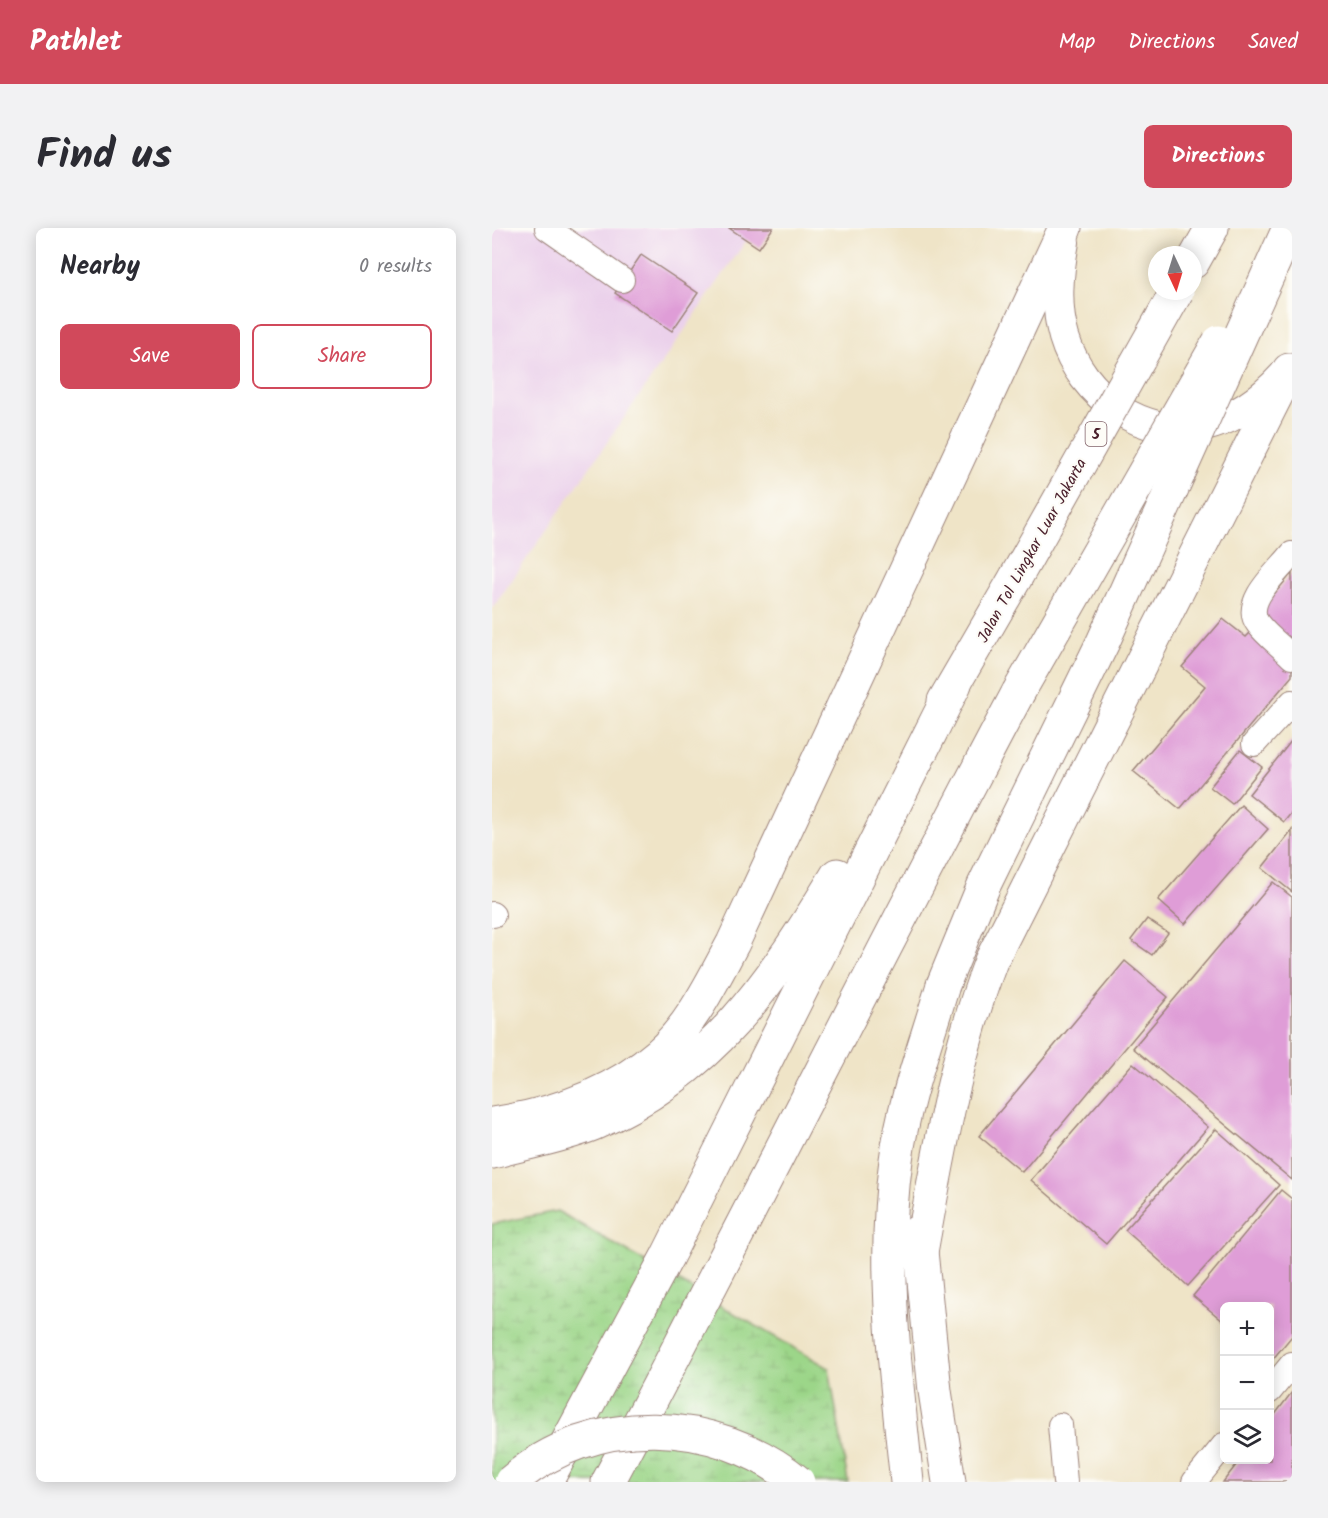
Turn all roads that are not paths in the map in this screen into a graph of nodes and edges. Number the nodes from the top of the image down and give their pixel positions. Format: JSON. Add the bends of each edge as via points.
{"nodes":[{"id":1,"x":547,"y":228,"type":"edge"},
{"id":2,"x":1067,"y":228,"type":"edge"},
{"id":3,"x":1212,"y":228,"type":"edge"},
{"id":4,"x":1283,"y":228,"type":"edge"},
{"id":5,"x":1289,"y":228,"type":"edge"},
{"id":6,"x":1202,"y":246,"type":"edge"},
{"id":7,"x":622,"y":280,"type":"dead end"},
{"id":8,"x":1172,"y":300,"type":"edge"},
{"id":9,"x":1290,"y":366,"type":"edge"},
{"id":10,"x":1292,"y":554,"type":"edge"},
{"id":11,"x":1292,"y":657,"type":"edge"},
{"id":12,"x":956,"y":684,"type":"junction"},
{"id":13,"x":1292,"y":702,"type":"edge"},
{"id":14,"x":1254,"y":744,"type":"dead end"},
{"id":15,"x":933,"y":1020,"type":"junction"},
{"id":16,"x":492,"y":1124,"type":"edge"},
{"id":17,"x":591,"y":1125,"type":"junction"},
{"id":18,"x":492,"y":1138,"type":"edge"},
{"id":19,"x":492,"y":1152,"type":"edge"},
{"id":20,"x":921,"y":1252,"type":"junction"},
{"id":21,"x":1292,"y":1364,"type":"edge"},
{"id":22,"x":1274,"y":1385,"type":"edge"},
{"id":23,"x":935,"y":1391,"type":"junction"},
{"id":24,"x":1060,"y":1425,"type":"dead end"},
{"id":25,"x":1220,"y":1450,"type":"edge"},
{"id":26,"x":511,"y":1482,"type":"edge"},
{"id":27,"x":546,"y":1482,"type":"edge"},
{"id":28,"x":608,"y":1482,"type":"edge"},
{"id":29,"x":798,"y":1482,"type":"edge"},
{"id":30,"x":906,"y":1482,"type":"edge"},
{"id":31,"x":949,"y":1482,"type":"edge"},
{"id":32,"x":963,"y":1482,"type":"edge"},
{"id":33,"x":1065,"y":1482,"type":"edge"},
{"id":34,"x":1194,"y":1482,"type":"edge"}],
"edges":[{"from":1,"to":7,"type":"lane"},
{"from":2,"to":9,"type":"main road","via":[[1058,283],[1064,339],[1087,382],[1116,408],[1165,428],[1204,426],[1252,405]]},
{"from":2,"to":16,"type":"highway","via":[[710,985],[660,1053],[627,1077],[565,1109]]},
{"from":3,"to":6,"type":"highway"},
{"from":4,"to":28,"type":"highway","bridge":true,"via":[[1018,693]]},
{"from":5,"to":15,"type":"highway","bridge":true,"via":[[1103,642],[984,885],[943,985]]},
{"from":8,"to":12,"type":"highway","name":"Jalan Tol Lingkar Luar Jakarta","number":"5","bridge":true},
{"from":9,"to":20,"type":"highway","via":[[991,961],[956,1070]]},
{"from":10,"to":11,"type":"lane","via":[[1255,599],[1253,613],[1257,623]]},
{"from":12,"to":17,"type":"highway","via":[[806,928],[762,992],[717,1040],[666,1085]]},
{"from":12,"to":27,"type":"highway","via":[[667,1257]]},
{"from":13,"to":14,"type":"lane"},
{"from":15,"to":20,"type":"highway","via":[[916,1204]]},
{"from":15,"to":30,"type":"highway","via":[[912,1078],[891,1202],[890,1275]]},
{"from":17,"to":18,"type":"highway"},
{"from":17,"to":19,"type":"highway"},
{"from":20,"to":23,"type":"highway"},
{"from":21,"to":22,"type":"lane"},
{"from":23,"to":31,"type":"highway"},
{"from":23,"to":32,"type":"highway"},
{"from":24,"to":33,"type":"lane"},
{"from":25,"to":34,"type":"lane"},
{"from":26,"to":29,"type":"highway","bridge":true,"via":[[556,1453],[584,1441],[605,1434],[645,1430],[680,1431],[738,1446]]}]}
